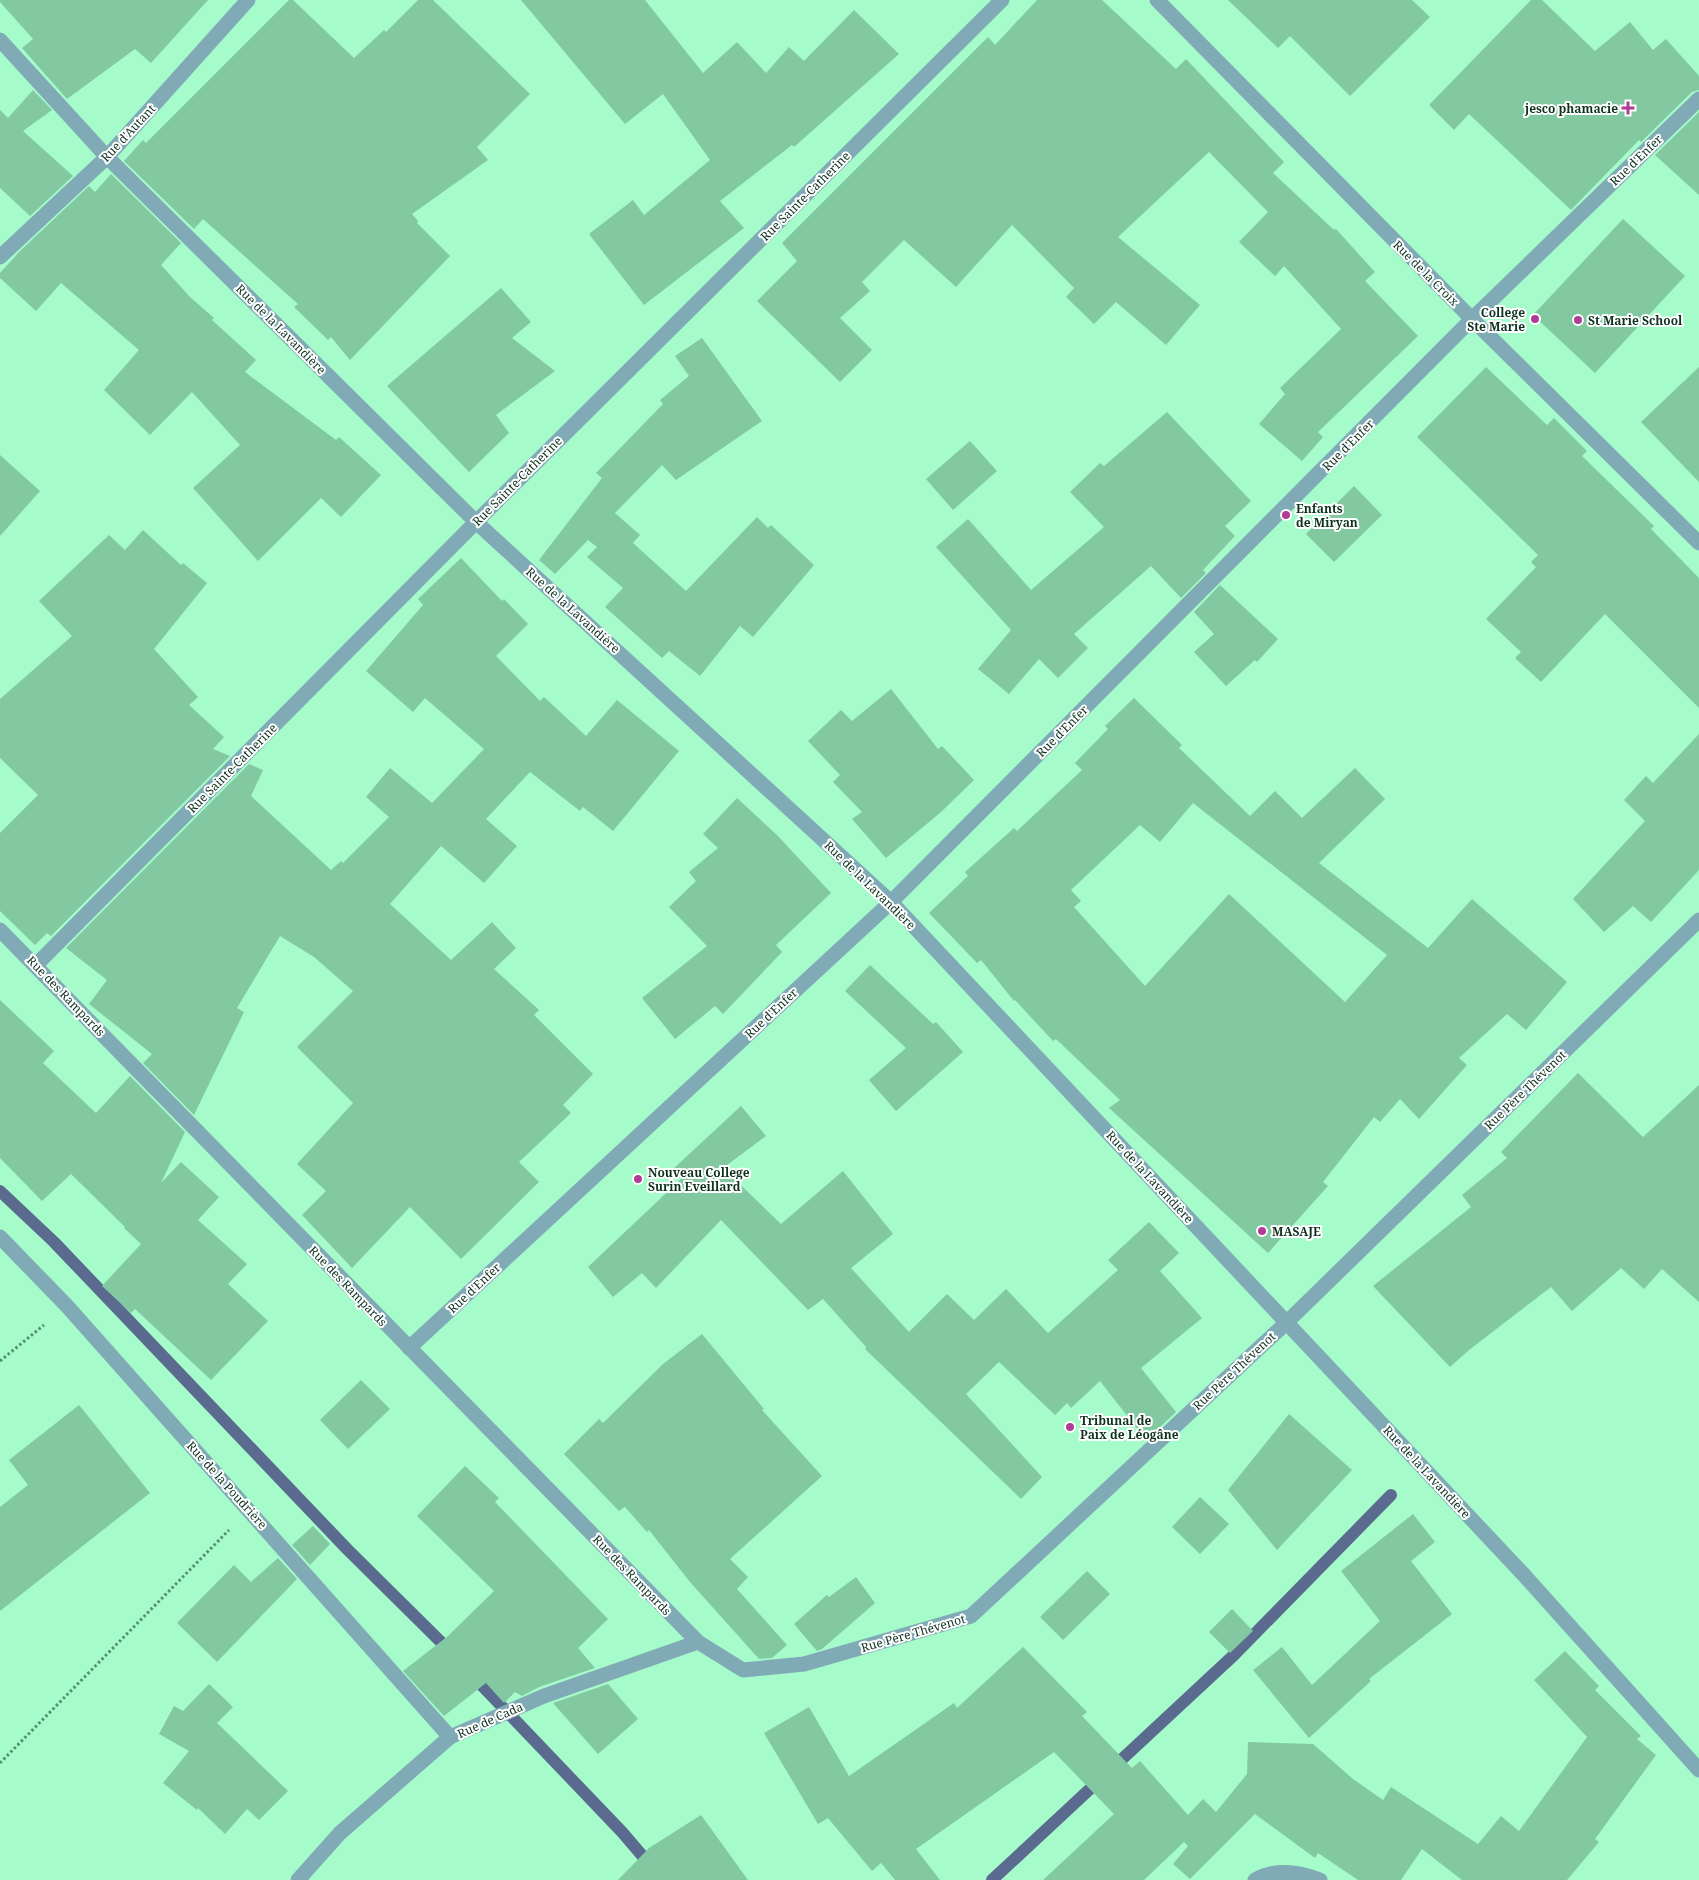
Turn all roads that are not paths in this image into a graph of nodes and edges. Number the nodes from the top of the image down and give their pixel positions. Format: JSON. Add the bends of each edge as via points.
{"nodes":[{"id":1,"x":248,"y":0,"type":"edge"},
{"id":2,"x":1002,"y":0,"type":"edge"},
{"id":3,"x":1157,"y":0,"type":"edge"},
{"id":4,"x":0,"y":40,"type":"edge"},
{"id":5,"x":1699,"y":99,"type":"edge"},
{"id":6,"x":106,"y":157,"type":"junction"},
{"id":7,"x":0,"y":257,"type":"edge"},
{"id":8,"x":1472,"y":320,"type":"junction"},
{"id":9,"x":476,"y":522,"type":"junction"},
{"id":10,"x":1699,"y":543,"type":"edge"},
{"id":11,"x":892,"y":902,"type":"junction"},
{"id":12,"x":1699,"y":920,"type":"edge"},
{"id":13,"x":0,"y":930,"type":"edge"},
{"id":14,"x":36,"y":965,"type":"junction"},
{"id":15,"x":0,"y":1237,"type":"edge"},
{"id":16,"x":1286,"y":1322,"type":"junction"},
{"id":17,"x":409,"y":1348,"type":"junction"},
{"id":18,"x":698,"y":1642,"type":"junction"},
{"id":19,"x":450,"y":1737,"type":"junction"},
{"id":20,"x":1699,"y":1770,"type":"edge"},
{"id":21,"x":298,"y":1880,"type":"edge"},
{"id":22,"x":1255,"y":1880,"type":"edge"},
{"id":23,"x":1320,"y":1880,"type":"edge"}],
"edges":[{"from":1,"to":6,"type":"street","name":"Rue d'Autant"},
{"from":2,"to":9,"type":"street","name":"Rue Sainte-Catherine"},
{"from":3,"to":8,"type":"street","name":"Rue de la Croix"},
{"from":4,"to":6,"type":"street","name":"Rue de la Lavandière"},
{"from":5,"to":8,"type":"street","name":"Rue d'Enfer"},
{"from":6,"to":7,"type":"street","name":"Rue d'Autant"},
{"from":6,"to":9,"type":"street","name":"Rue de la Lavandière"},
{"from":8,"to":10,"type":"street","name":"Rue de la Croix"},
{"from":8,"to":11,"type":"street","name":"Rue d'Enfer"},
{"from":9,"to":11,"type":"street","name":"Rue de la Lavandière"},
{"from":9,"to":14,"type":"street","name":"Rue Sainte-Catherine"},
{"from":11,"to":16,"type":"street","name":"Rue de la Lavandière"},
{"from":11,"to":17,"type":"street","name":"Rue d'Enfer"},
{"from":12,"to":16,"type":"street","name":"Rue Père Thévenot"},
{"from":13,"to":14,"type":"street","name":"Rue des Rampards"},
{"from":14,"to":17,"type":"street","name":"Rue des Rampards"},
{"from":15,"to":19,"type":"street","name":"Rue de la Poudrière","via":[[67,1306]]},
{"from":16,"to":18,"type":"street","name":"Rue Père Thévenot","via":[[971,1616],[804,1664],[743,1670]]},
{"from":16,"to":20,"type":"street","name":"Rue de la Lavandière","via":[[1524,1575]]},
{"from":17,"to":18,"type":"street","name":"Rue des Rampards"},
{"from":18,"to":19,"type":"street","name":"Rue de Cada","via":[[544,1696]]},
{"from":19,"to":21,"type":"street","name":"Rue de Cada","via":[[340,1833]]},
{"from":22,"to":23,"type":"street","via":[[1278,1872]]}]}
